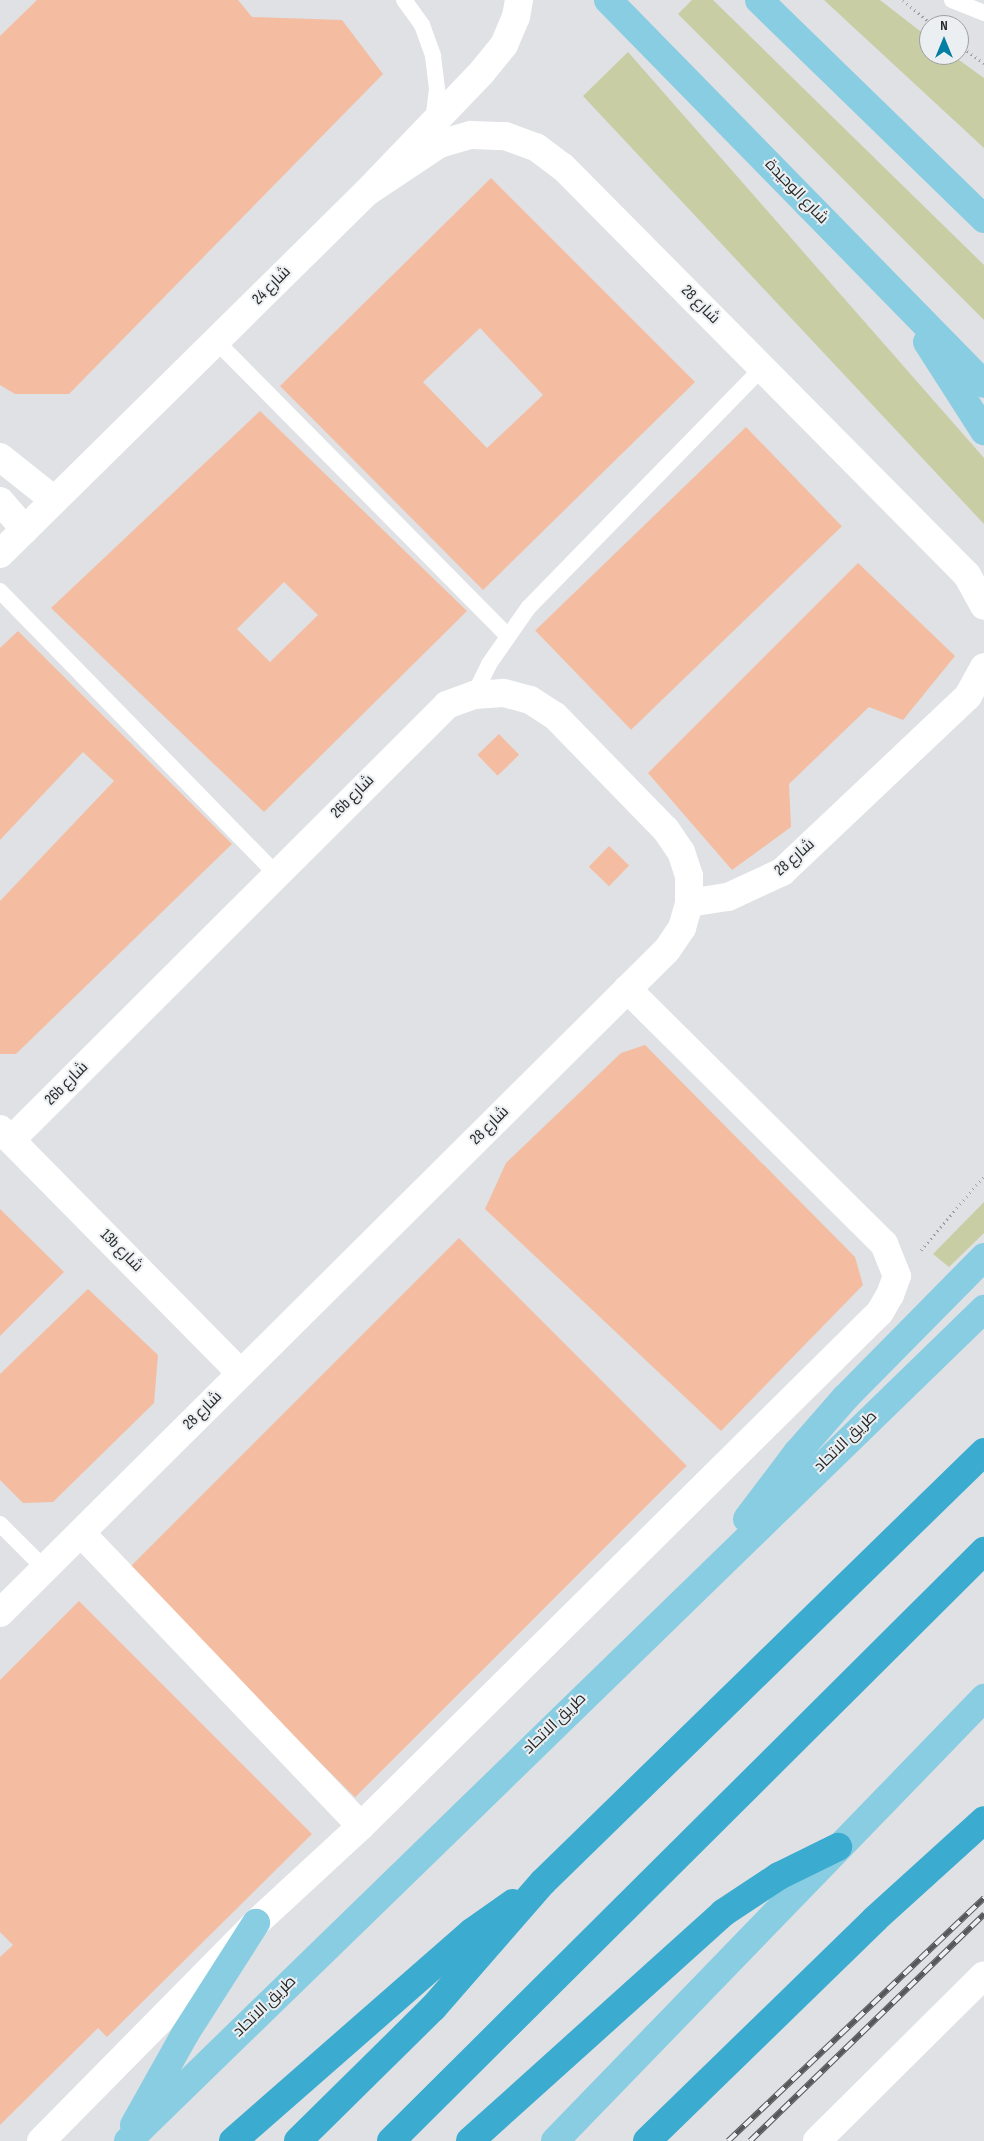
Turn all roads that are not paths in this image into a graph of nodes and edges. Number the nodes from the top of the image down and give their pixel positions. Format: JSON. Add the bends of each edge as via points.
{"nodes":[{"id":1,"x":404,"y":0,"type":"edge"},
{"id":2,"x":519,"y":0,"type":"edge"},
{"id":3,"x":608,"y":0,"type":"edge"},
{"id":4,"x":759,"y":0,"type":"edge"},
{"id":5,"x":952,"y":0,"type":"edge"},
{"id":6,"x":984,"y":13,"type":"edge"},
{"id":7,"x":434,"y":122,"type":"junction"},
{"id":8,"x":367,"y":192,"type":"junction"},
{"id":9,"x":984,"y":220,"type":"edge"},
{"id":10,"x":903,"y":302,"type":"junction"},
{"id":11,"x":216,"y":341,"type":"junction"},
{"id":12,"x":762,"y":368,"type":"junction"},
{"id":13,"x":984,"y":384,"type":"edge"},
{"id":14,"x":984,"y":431,"type":"edge"},
{"id":15,"x":0,"y":457,"type":"edge"},
{"id":16,"x":54,"y":500,"type":"junction"},
{"id":17,"x":0,"y":501,"type":"edge"},
{"id":18,"x":25,"y":530,"type":"junction"},
{"id":19,"x":0,"y":554,"type":"edge"},
{"id":20,"x":0,"y":591,"type":"edge"},
{"id":21,"x":984,"y":606,"type":"edge"},
{"id":22,"x":507,"y":635,"type":"junction"},
{"id":23,"x":984,"y":667,"type":"edge"},
{"id":24,"x":474,"y":695,"type":"junction"},
{"id":25,"x":276,"y":874,"type":"junction"},
{"id":26,"x":689,"y":903,"type":"junction"},
{"id":27,"x":627,"y":989,"type":"junction"},
{"id":28,"x":5,"y":1135,"type":"edge"},
{"id":29,"x":984,"y":1257,"type":"edge"},
{"id":30,"x":984,"y":1309,"type":"edge"},
{"id":31,"x":241,"y":1373,"type":"junction"},
{"id":32,"x":984,"y":1452,"type":"edge"},
{"id":33,"x":0,"y":1524,"type":"edge"},
{"id":34,"x":81,"y":1533,"type":"junction"},
{"id":35,"x":984,"y":1550,"type":"edge"},
{"id":36,"x":45,"y":1569,"type":"junction"},
{"id":37,"x":713,"y":1570,"type":"junction"},
{"id":38,"x":0,"y":1613,"type":"edge"},
{"id":39,"x":984,"y":1698,"type":"edge"},
{"id":40,"x":984,"y":1820,"type":"edge"},
{"id":41,"x":361,"y":1826,"type":"junction"},
{"id":42,"x":838,"y":1847,"type":"junction"},
{"id":43,"x":543,"y":1882,"type":"junction"},
{"id":44,"x":256,"y":1923,"type":"junction"},
{"id":45,"x":984,"y":1975,"type":"edge"},
{"id":46,"x":40,"y":2141,"type":"edge"},
{"id":47,"x":127,"y":2141,"type":"edge"},
{"id":48,"x":233,"y":2141,"type":"edge"},
{"id":49,"x":298,"y":2141,"type":"edge"},
{"id":50,"x":390,"y":2141,"type":"edge"},
{"id":51,"x":470,"y":2141,"type":"edge"},
{"id":52,"x":555,"y":2141,"type":"edge"},
{"id":53,"x":647,"y":2141,"type":"edge"},
{"id":54,"x":817,"y":2141,"type":"edge"}],
"edges":[{"from":1,"to":7,"type":"lane","via":[[422,25],[434,56],[437,89]]},
{"from":2,"to":7,"type":"street","name":"شارع 24","via":[[504,45]]},
{"from":3,"to":10,"type":"main road","name":"شارع الوحيدة"},
{"from":4,"to":9,"type":"main road"},
{"from":5,"to":6,"type":"lane"},
{"from":7,"to":8,"type":"street","name":"شارع 24"},
{"from":8,"to":11,"type":"street","name":"شارع 24"},
{"from":8,"to":12,"type":"street","name":"شارع 28","via":[[439,144],[472,135],[519,139],[563,167]]},
{"from":10,"to":13,"type":"main road","name":"شارع الوحيدة"},
{"from":10,"to":14,"type":"main road"},
{"from":11,"to":16,"type":"street","name":"شارع 24"},
{"from":11,"to":22,"type":"lane"},
{"from":12,"to":21,"type":"street","name":"شارع 28","via":[[966,575]]},
{"from":12,"to":22,"type":"lane","via":[[528,608]]},
{"from":15,"to":16,"type":"street"},
{"from":16,"to":18,"type":"street","name":"شارع 24"},
{"from":17,"to":18,"type":"street"},
{"from":18,"to":19,"type":"street","name":"شارع 24"},
{"from":20,"to":25,"type":"lane"},
{"from":22,"to":24,"type":"lane"},
{"from":23,"to":26,"type":"street","name":"شارع 28","via":[[968,696],[782,872],[728,898]]},
{"from":24,"to":25,"type":"street","name":"26b شارع","via":[[447,705],[425,724]]},
{"from":24,"to":26,"type":"street","name":"26b شارع","via":[[502,693],[530,700],[554,716],[666,830],[681,852],[689,876]]},
{"from":25,"to":28,"type":"street","name":"26b شارع"},
{"from":26,"to":27,"type":"street","name":"شارع 28","via":[[682,928],[666,950]]},
{"from":27,"to":31,"type":"street","name":"شارع 28"},
{"from":27,"to":41,"type":"street","via":[[884,1244],[897,1276],[880,1312]]},
{"from":28,"to":31,"type":"street","name":"13b شارع"},
{"from":29,"to":37,"type":"main road","via":[[845,1398],[797,1453]]},
{"from":30,"to":37,"type":"main road","name":"طريق الاتحاد"},
{"from":31,"to":34,"type":"street","name":"شارع 28"},
{"from":32,"to":43,"type":"highway"},
{"from":33,"to":36,"type":"lane"},
{"from":34,"to":36,"type":"street","name":"شارع 28"},
{"from":34,"to":41,"type":"street"},
{"from":35,"to":50,"type":"highway"},
{"from":36,"to":38,"type":"street","name":"شارع 28"},
{"from":37,"to":47,"type":"main road","name":"طريق الاتحاد"},
{"from":39,"to":42,"type":"main road"},
{"from":40,"to":53,"type":"highway","via":[[875,1919]]},
{"from":41,"to":44,"type":"street"},
{"from":42,"to":51,"type":"highway","via":[[779,1876],[723,1913]]},
{"from":42,"to":52,"type":"main road"},
{"from":43,"to":48,"type":"highway","via":[[472,1932]]},
{"from":43,"to":49,"type":"highway","via":[[434,2008]]},
{"from":44,"to":46,"type":"street"},
{"from":44,"to":47,"type":"main road","via":[[185,2034]]},
{"from":45,"to":54,"type":"street"}]}
